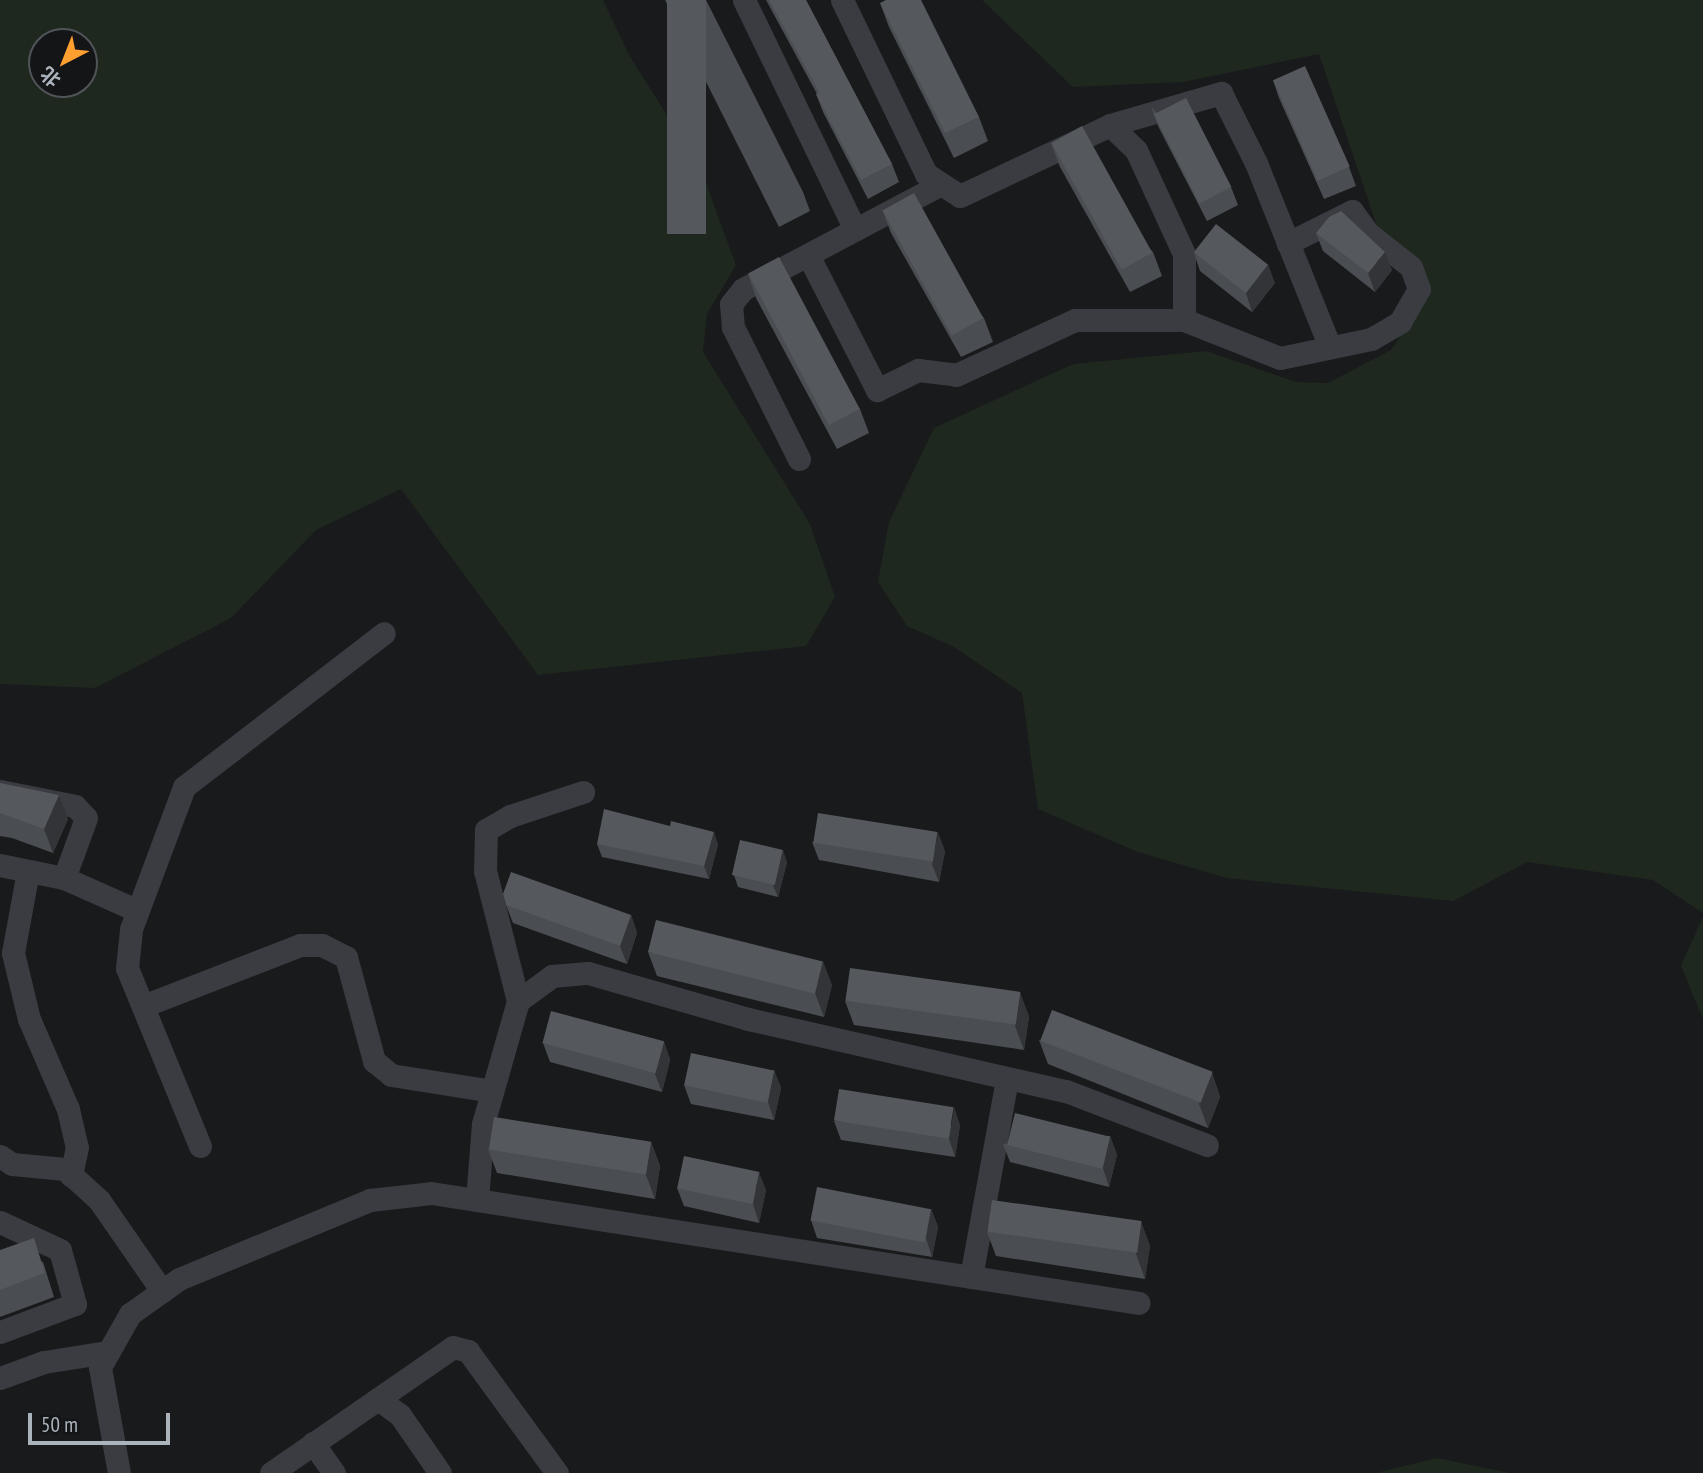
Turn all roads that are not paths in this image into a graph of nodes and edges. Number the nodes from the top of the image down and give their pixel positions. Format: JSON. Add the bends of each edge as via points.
{"nodes":[{"id":1,"x":744,"y":0,"type":"edge"},
{"id":2,"x":842,"y":0,"type":"edge"},
{"id":3,"x":1110,"y":125,"type":"junction"},
{"id":4,"x":941,"y":184,"type":"junction"},
{"id":5,"x":855,"y":230,"type":"junction"},
{"id":6,"x":1288,"y":243,"type":"junction"},
{"id":7,"x":808,"y":255,"type":"junction"},
{"id":8,"x":1184,"y":320,"type":"junction"},
{"id":9,"x":1330,"y":347,"type":"junction"},
{"id":10,"x":799,"y":459,"type":"dead end"},
{"id":11,"x":384,"y":633,"type":"dead end"},
{"id":12,"x":0,"y":791,"type":"edge"},
{"id":13,"x":583,"y":792,"type":"dead end"},
{"id":14,"x":0,"y":865,"type":"edge"},
{"id":15,"x":28,"y":871,"type":"junction"},
{"id":16,"x":64,"y":878,"type":"junction"},
{"id":17,"x":127,"y":906,"type":"dead end"},
{"id":18,"x":518,"y":1000,"type":"junction"},
{"id":19,"x":143,"y":1006,"type":"junction"},
{"id":20,"x":1007,"y":1077,"type":"junction"},
{"id":21,"x":492,"y":1091,"type":"junction"},
{"id":22,"x":1207,"y":1145,"type":"dead end"},
{"id":23,"x":200,"y":1146,"type":"dead end"},
{"id":24,"x":0,"y":1156,"type":"edge"},
{"id":25,"x":71,"y":1175,"type":"junction"},
{"id":26,"x":477,"y":1200,"type":"junction"},
{"id":27,"x":0,"y":1222,"type":"edge"},
{"id":28,"x":971,"y":1277,"type":"junction"},
{"id":29,"x":162,"y":1290,"type":"junction"},
{"id":30,"x":1139,"y":1303,"type":"dead end"},
{"id":31,"x":0,"y":1332,"type":"edge"},
{"id":32,"x":108,"y":1352,"type":"junction"},
{"id":33,"x":0,"y":1378,"type":"edge"},
{"id":34,"x":378,"y":1399,"type":"junction"},
{"id":35,"x":313,"y":1443,"type":"junction"},
{"id":36,"x":119,"y":1473,"type":"edge"},
{"id":37,"x":271,"y":1473,"type":"edge"},
{"id":38,"x":334,"y":1473,"type":"edge"},
{"id":39,"x":440,"y":1473,"type":"edge"},
{"id":40,"x":557,"y":1473,"type":"edge"}],
"edges":[{"from":1,"to":5,"type":"street"},
{"from":2,"to":4,"type":"street","via":[[926,174]]},
{"from":3,"to":4,"type":"street","via":[[960,196]]},
{"from":3,"to":6,"type":"street","via":[[1221,93]]},
{"from":3,"to":8,"type":"street","via":[[1136,150],[1184,254]]},
{"from":4,"to":5,"type":"street"},
{"from":5,"to":7,"type":"street"},
{"from":6,"to":9,"type":"street"},
{"from":6,"to":9,"type":"street","via":[[1352,211],[1368,233],[1411,267],[1419,289],[1400,322],[1371,340]]},
{"from":7,"to":8,"type":"street","via":[[877,390],[918,370],[957,375],[1075,320]]},
{"from":7,"to":10,"type":"street","via":[[743,289],[731,304],[733,327]]},
{"from":8,"to":9,"type":"street","via":[[1280,358]]},
{"from":11,"to":19,"type":"street","via":[[184,787],[131,929],[127,968]]},
{"from":12,"to":16,"type":"street","via":[[75,806],[86,818]]},
{"from":13,"to":18,"type":"street","via":[[510,816],[486,830],[485,871]]},
{"from":14,"to":15,"type":"street"},
{"from":15,"to":16,"type":"street"},
{"from":15,"to":25,"type":"street","via":[[13,953],[29,1019],[68,1109],[77,1147]]},
{"from":16,"to":17,"type":"street"},
{"from":18,"to":20,"type":"street","via":[[552,976],[589,973],[748,1018]]},
{"from":18,"to":21,"type":"street"},
{"from":19,"to":21,"type":"street","via":[[300,945],[323,946],[346,957],[374,1061],[391,1074]]},
{"from":19,"to":23,"type":"street"},
{"from":20,"to":22,"type":"street","via":[[1066,1091]]},
{"from":20,"to":28,"type":"street"},
{"from":21,"to":26,"type":"street","via":[[483,1124]]},
{"from":24,"to":25,"type":"street","via":[[12,1164],[65,1169]]},
{"from":25,"to":29,"type":"street","via":[[99,1200]]},
{"from":26,"to":28,"type":"street"},
{"from":26,"to":29,"type":"street","via":[[431,1193],[370,1200]]},
{"from":27,"to":31,"type":"street","via":[[61,1250],[75,1304]]},
{"from":28,"to":30,"type":"street"},
{"from":29,"to":32,"type":"street","via":[[130,1314]]},
{"from":32,"to":33,"type":"street","via":[[44,1362]]},
{"from":32,"to":36,"type":"street","via":[[100,1367]]},
{"from":34,"to":35,"type":"street"},
{"from":34,"to":39,"type":"street","via":[[400,1415]]},
{"from":34,"to":40,"type":"street","via":[[453,1347],[468,1351]]},
{"from":35,"to":37,"type":"street"},
{"from":35,"to":38,"type":"street"}]}
